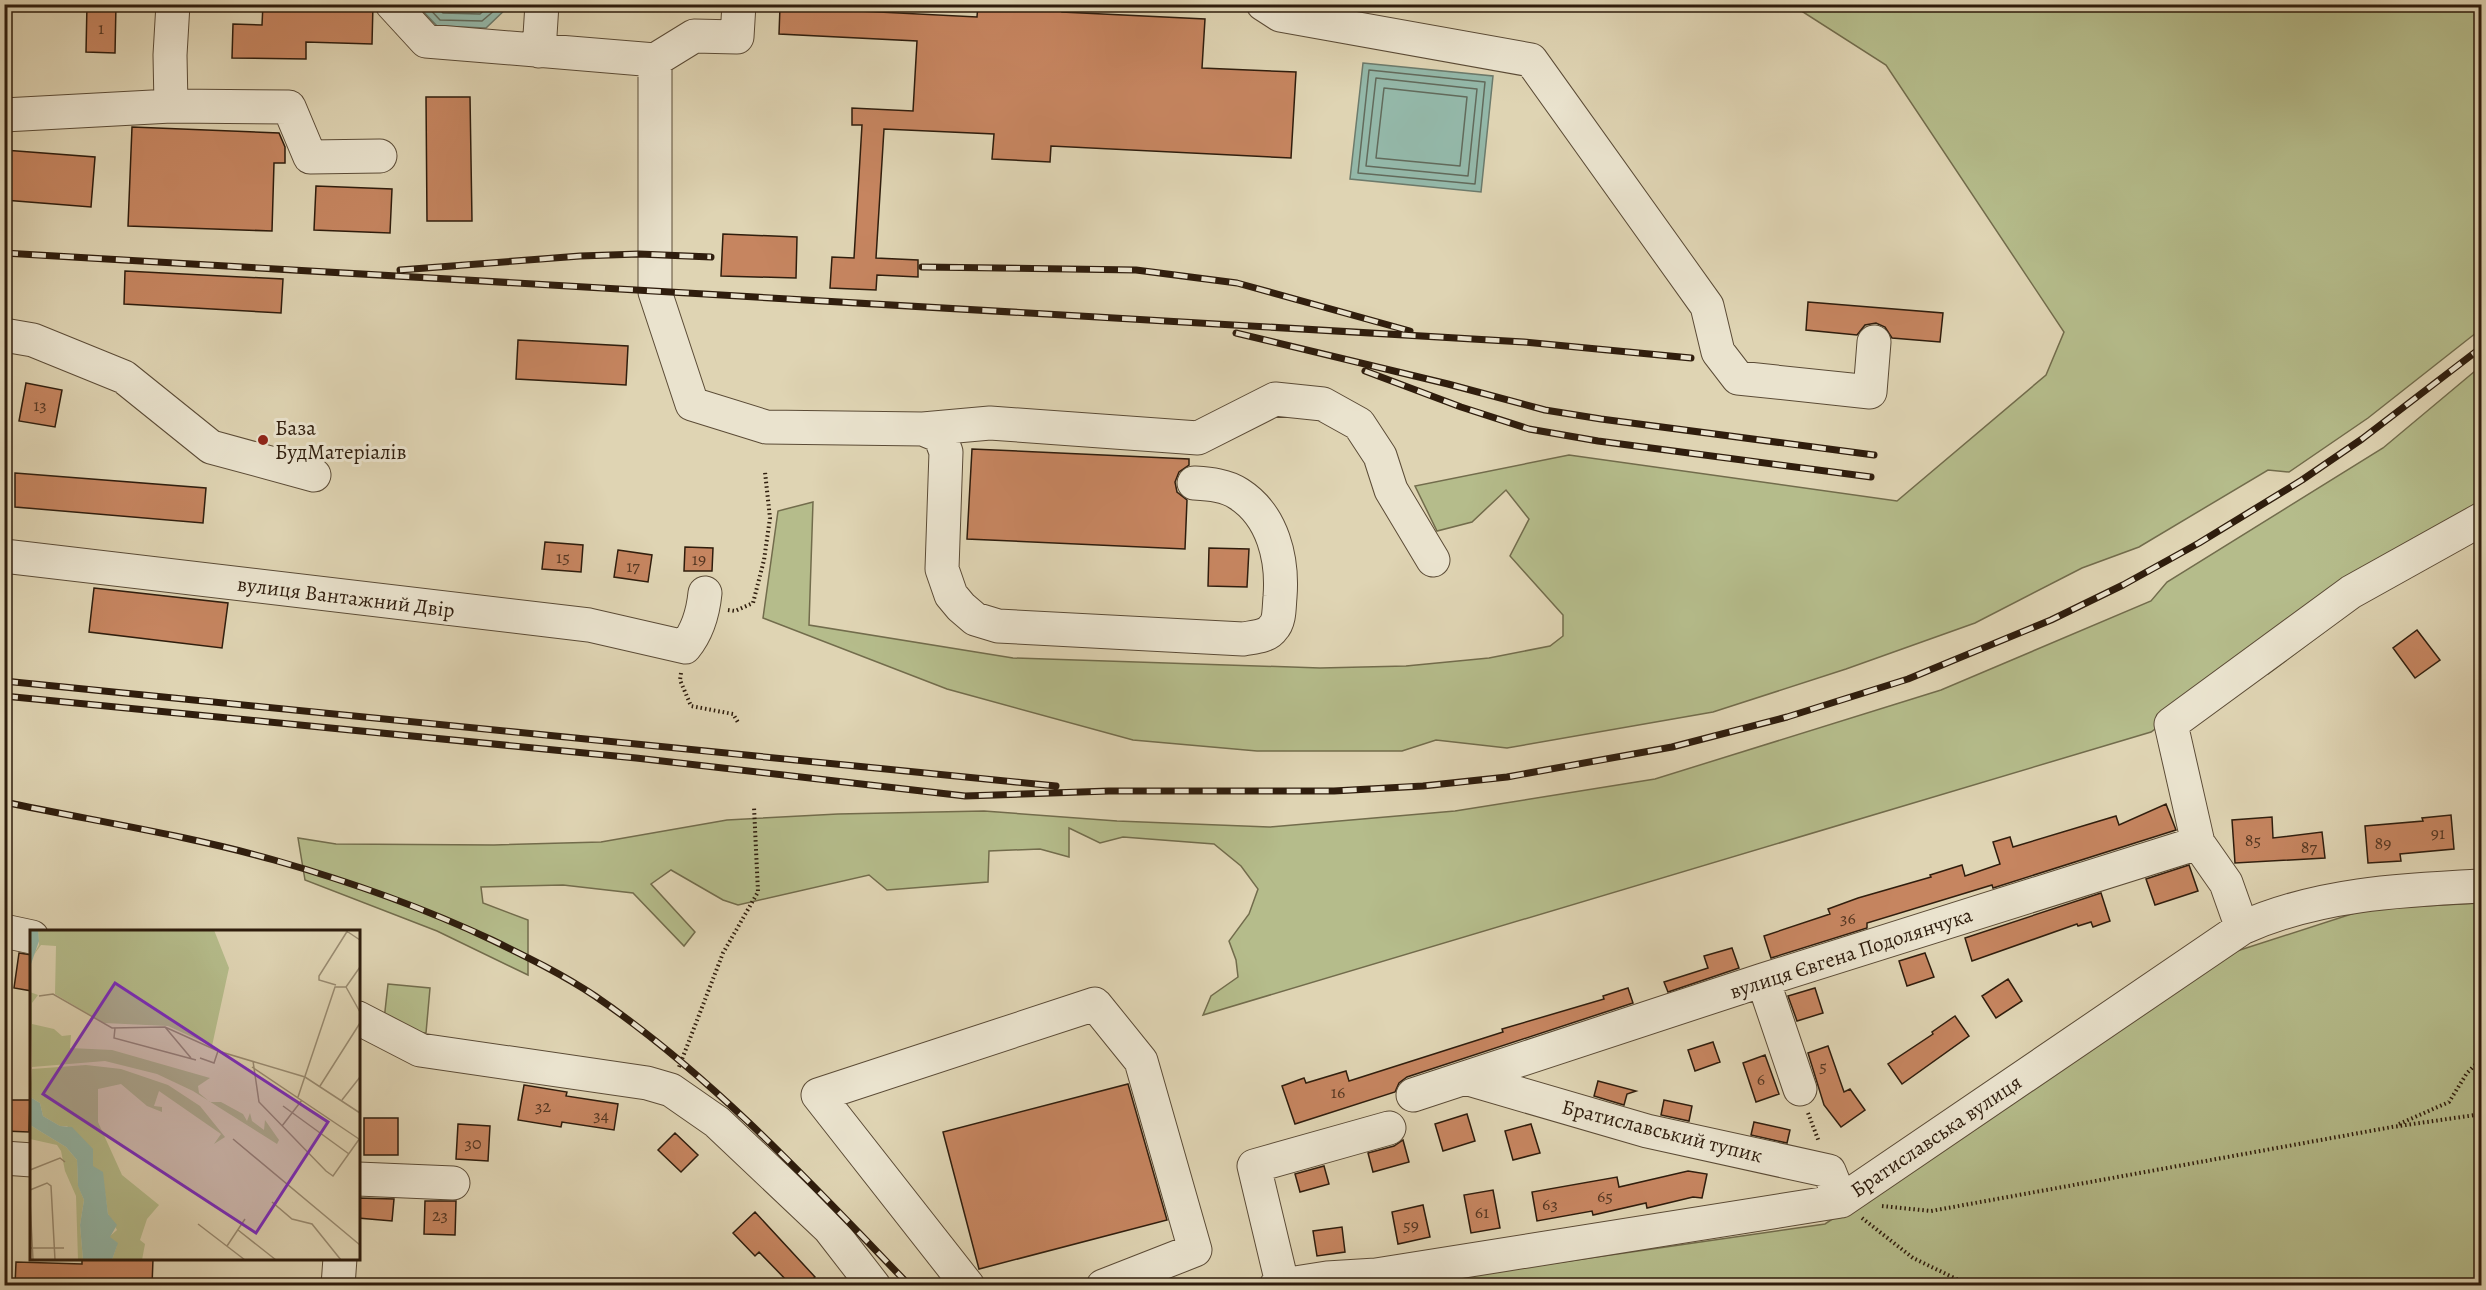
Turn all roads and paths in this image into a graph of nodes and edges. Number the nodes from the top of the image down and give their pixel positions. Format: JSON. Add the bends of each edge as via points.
{"nodes":[{"id":1,"x":173,"y":4,"type":"edge"},
{"id":2,"x":392,"y":4,"type":"edge"},
{"id":3,"x":542,"y":4,"type":"edge"},
{"id":4,"x":739,"y":4,"type":"edge"},
{"id":5,"x":1263,"y":4,"type":"edge"},
{"id":6,"x":1326,"y":14,"type":"edge"},
{"id":7,"x":538,"y":51,"type":"junction"},
{"id":8,"x":655,"y":60,"type":"junction"},
{"id":9,"x":171,"y":106,"type":"junction"},
{"id":10,"x":4,"y":116,"type":"edge"},
{"id":11,"x":380,"y":156,"type":"dead end"},
{"id":12,"x":19,"y":337,"type":"edge"},
{"id":13,"x":1874,"y":342,"type":"dead end"},
{"id":14,"x":923,"y":429,"type":"junction"},
{"id":15,"x":765,"y":472,"type":"dead end"},
{"id":16,"x":314,"y":475,"type":"dead end"},
{"id":17,"x":1194,"y":483,"type":"dead end"},
{"id":18,"x":2481,"y":519,"type":"edge"},
{"id":19,"x":4,"y":556,"type":"edge"},
{"id":20,"x":1433,"y":560,"type":"dead end"},
{"id":21,"x":704,"y":599,"type":"joint"},
{"id":22,"x":685,"y":647,"type":"junction"},
{"id":23,"x":739,"y":724,"type":"dead end"},
{"id":24,"x":754,"y":807,"type":"dead end"},
{"id":25,"x":2198,"y":843,"type":"junction"},
{"id":26,"x":2481,"y":886,"type":"edge"},
{"id":27,"x":2242,"y":928,"type":"junction"},
{"id":28,"x":4,"y":931,"type":"edge"},
{"id":29,"x":30,"y":937,"type":"edge"},
{"id":30,"x":1763,"y":980,"type":"junction"},
{"id":31,"x":360,"y":1019,"type":"edge"},
{"id":32,"x":2481,"y":1058,"type":"edge"},
{"id":33,"x":1465,"y":1078,"type":"junction"},
{"id":34,"x":1800,"y":1089,"type":"joint"},
{"id":35,"x":671,"y":1090,"type":"junction"},
{"id":36,"x":1413,"y":1095,"type":"dead end"},
{"id":37,"x":2481,"y":1114,"type":"edge"},
{"id":38,"x":2392,"y":1127,"type":"junction"},
{"id":39,"x":1389,"y":1128,"type":"dead end"},
{"id":40,"x":4,"y":1158,"type":"edge"},
{"id":41,"x":30,"y":1160,"type":"edge"},
{"id":42,"x":1829,"y":1171,"type":"junction"},
{"id":43,"x":360,"y":1179,"type":"edge"},
{"id":44,"x":453,"y":1183,"type":"dead end"},
{"id":45,"x":1841,"y":1201,"type":"junction"},
{"id":46,"x":340,"y":1260,"type":"edge"},
{"id":47,"x":1279,"y":1284,"type":"edge"},
{"id":48,"x":338,"y":1286,"type":"edge"},
{"id":49,"x":874,"y":1286,"type":"edge"},
{"id":50,"x":968,"y":1286,"type":"edge"},
{"id":51,"x":1103,"y":1286,"type":"edge"},
{"id":52,"x":1971,"y":1286,"type":"edge"}],
"edges":[{"from":1,"to":9,"type":"street"},
{"from":2,"to":7,"type":"street","via":[[426,41]]},
{"from":3,"to":7,"type":"street"},
{"from":4,"to":8,"type":"street","via":[[737,37],[694,36]]},
{"from":5,"to":6,"type":"street","via":[[1280,15]]},
{"from":6,"to":13,"type":"street","via":[[1531,60],[1707,306],[1718,352],[1738,378],[1870,392]]},
{"from":7,"to":8,"type":"street"},
{"from":8,"to":14,"type":"street","via":[[655,292],[692,404],[766,427]]},
{"from":9,"to":10,"type":"street"},
{"from":9,"to":11,"type":"street","via":[[289,107],[310,157]]},
{"from":12,"to":16,"type":"street","via":[[124,377],[211,447]]},
{"from":14,"to":17,"type":"street","via":[[940,436],[946,452],[942,569],[951,595],[975,619],[998,626],[1243,639],[1264,636],[1274,628],[1278,617],[1281,583],[1278,552],[1265,519],[1239,494],[1216,485]]},
{"from":14,"to":20,"type":"street","via":[[990,423],[1198,438],[1275,399],[1323,404],[1359,424],[1380,456],[1391,490]]},
{"from":15,"to":21,"type":"path","via":[[770,518],[753,603],[735,611]]},
{"from":18,"to":25,"type":"street","via":[[2351,592],[2171,724]]},
{"from":19,"to":22,"type":"street","name":"вулиця Вантажний Двір","via":[[589,625]]},
{"from":21,"to":22,"type":"street","via":[[694,636]]},
{"from":22,"to":23,"type":"path","via":[[680,680],[691,706],[733,714]]},
{"from":24,"to":35,"type":"path","via":[[758,892],[723,953]]},
{"from":25,"to":27,"type":"street","via":[[2226,883]]},
{"from":25,"to":30,"type":"street","name":"вулиця Євгена Подолянчука"},
{"from":26,"to":27,"type":"street","name":"Братиславська вулиця","via":[[2343,898],[2271,915]]},
{"from":27,"to":45,"type":"street","name":"Братиславська вулиця"},
{"from":28,"to":29,"type":"street"},
{"from":30,"to":33,"type":"street","name":"вулиця Євгена Подолянчука"},
{"from":30,"to":34,"type":"street"},
{"from":31,"to":35,"type":"street","via":[[420,1050],[647,1083]]},
{"from":32,"to":38,"type":"path","via":[[2449,1102]]},
{"from":33,"to":36,"type":"street","name":"вулиця Євгена Подолянчука"},
{"from":33,"to":42,"type":"street","name":"Братиславський тупик","via":[[1647,1131]]},
{"from":34,"to":42,"type":"path"},
{"from":35,"to":49,"type":"street","via":[[717,1122],[829,1228]]},
{"from":37,"to":38,"type":"path"},
{"from":38,"to":45,"type":"path","via":[[1931,1211]]},
{"from":39,"to":47,"type":"street","via":[[1254,1166]]},
{"from":40,"to":41,"type":"street"},
{"from":42,"to":45,"type":"street"},
{"from":43,"to":44,"type":"street"},
{"from":45,"to":47,"type":"street","name":"Братиславська вулиця","via":[[1376,1275]]},
{"from":45,"to":52,"type":"path","via":[[1913,1258]]},
{"from":46,"to":48,"type":"street"},
{"from":50,"to":51,"type":"street","via":[[818,1095],[1095,1004],[1141,1060],[1196,1250]]}]}
